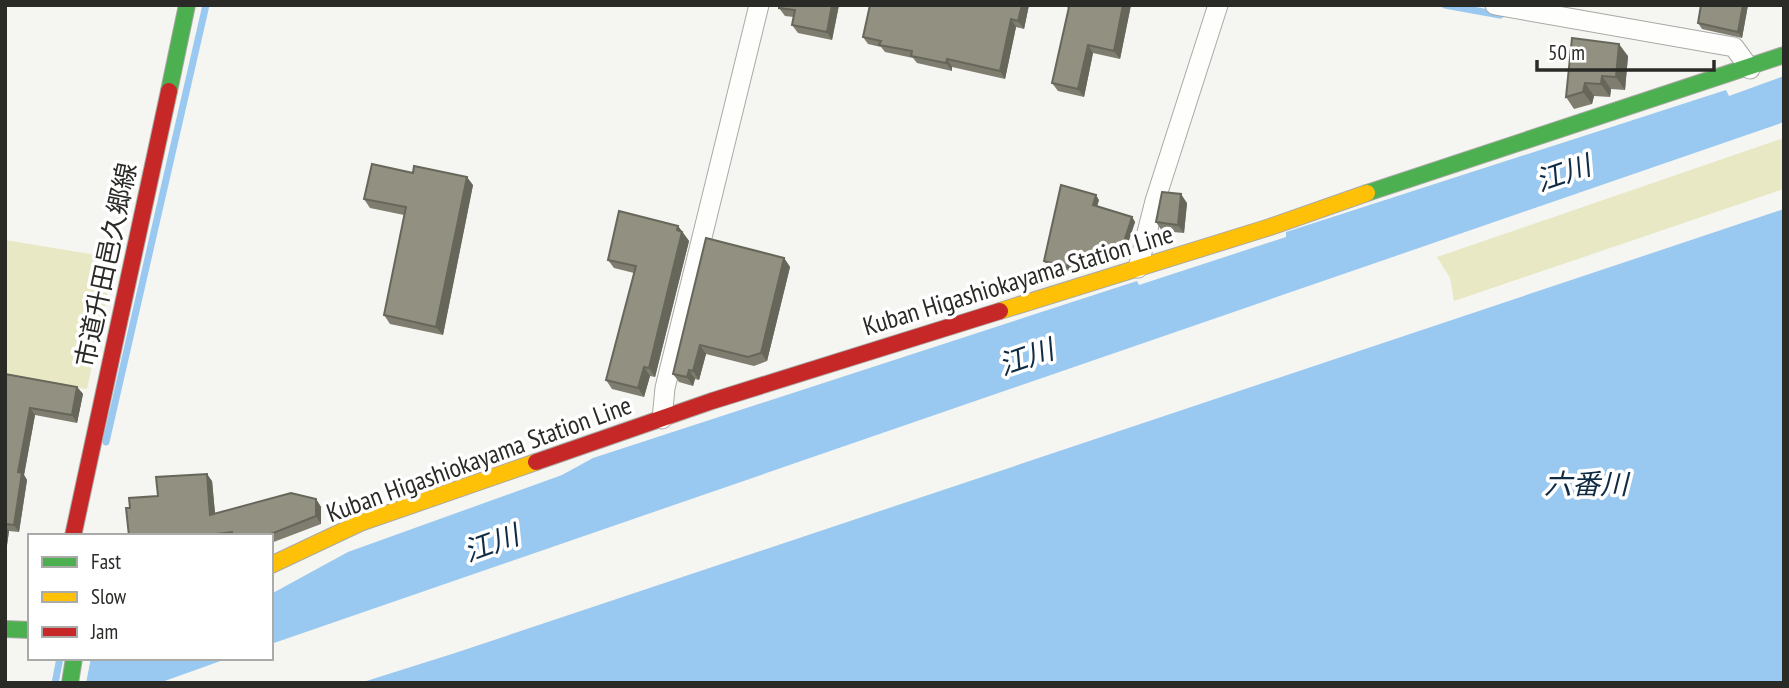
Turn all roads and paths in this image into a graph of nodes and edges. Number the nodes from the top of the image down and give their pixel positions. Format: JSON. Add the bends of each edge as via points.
{"nodes":[{"id":1,"x":187,"y":5,"type":"edge"},
{"id":2,"x":759,"y":5,"type":"edge"},
{"id":3,"x":1218,"y":5,"type":"edge"},
{"id":4,"x":1496,"y":5,"type":"edge"},
{"id":5,"x":1784,"y":55,"type":"edge"},
{"id":6,"x":1750,"y":69,"type":"junction"},
{"id":7,"x":1138,"y":268,"type":"junction"},
{"id":8,"x":662,"y":419,"type":"junction"},
{"id":9,"x":73,"y":534,"type":"edge"},
{"id":10,"x":273,"y":564,"type":"edge"},
{"id":11,"x":5,"y":629,"type":"edge"},
{"id":12,"x":28,"y":630,"type":"edge"},
{"id":13,"x":74,"y":660,"type":"edge"},
{"id":14,"x":70,"y":683,"type":"edge"}],
"edges":[{"from":1,"to":9,"type":"main road","name":"市道升田邑久郷線"},
{"from":2,"to":8,"type":"street","via":[[668,374]]},
{"from":3,"to":7,"type":"street"},
{"from":4,"to":6,"type":"street","via":[[1734,47]]},
{"from":5,"to":6,"type":"main road","name":"Kuban Higashiokayama Station Line"},
{"from":6,"to":7,"type":"main road","name":"Kuban Higashiokayama Station Line"},
{"from":7,"to":8,"type":"main road","name":"Kuban Higashiokayama Station Line"},
{"from":8,"to":10,"type":"main road","name":"Kuban Higashiokayama Station Line","via":[[360,523]]},
{"from":11,"to":12,"type":"main road"},
{"from":13,"to":14,"type":"main road"}]}
